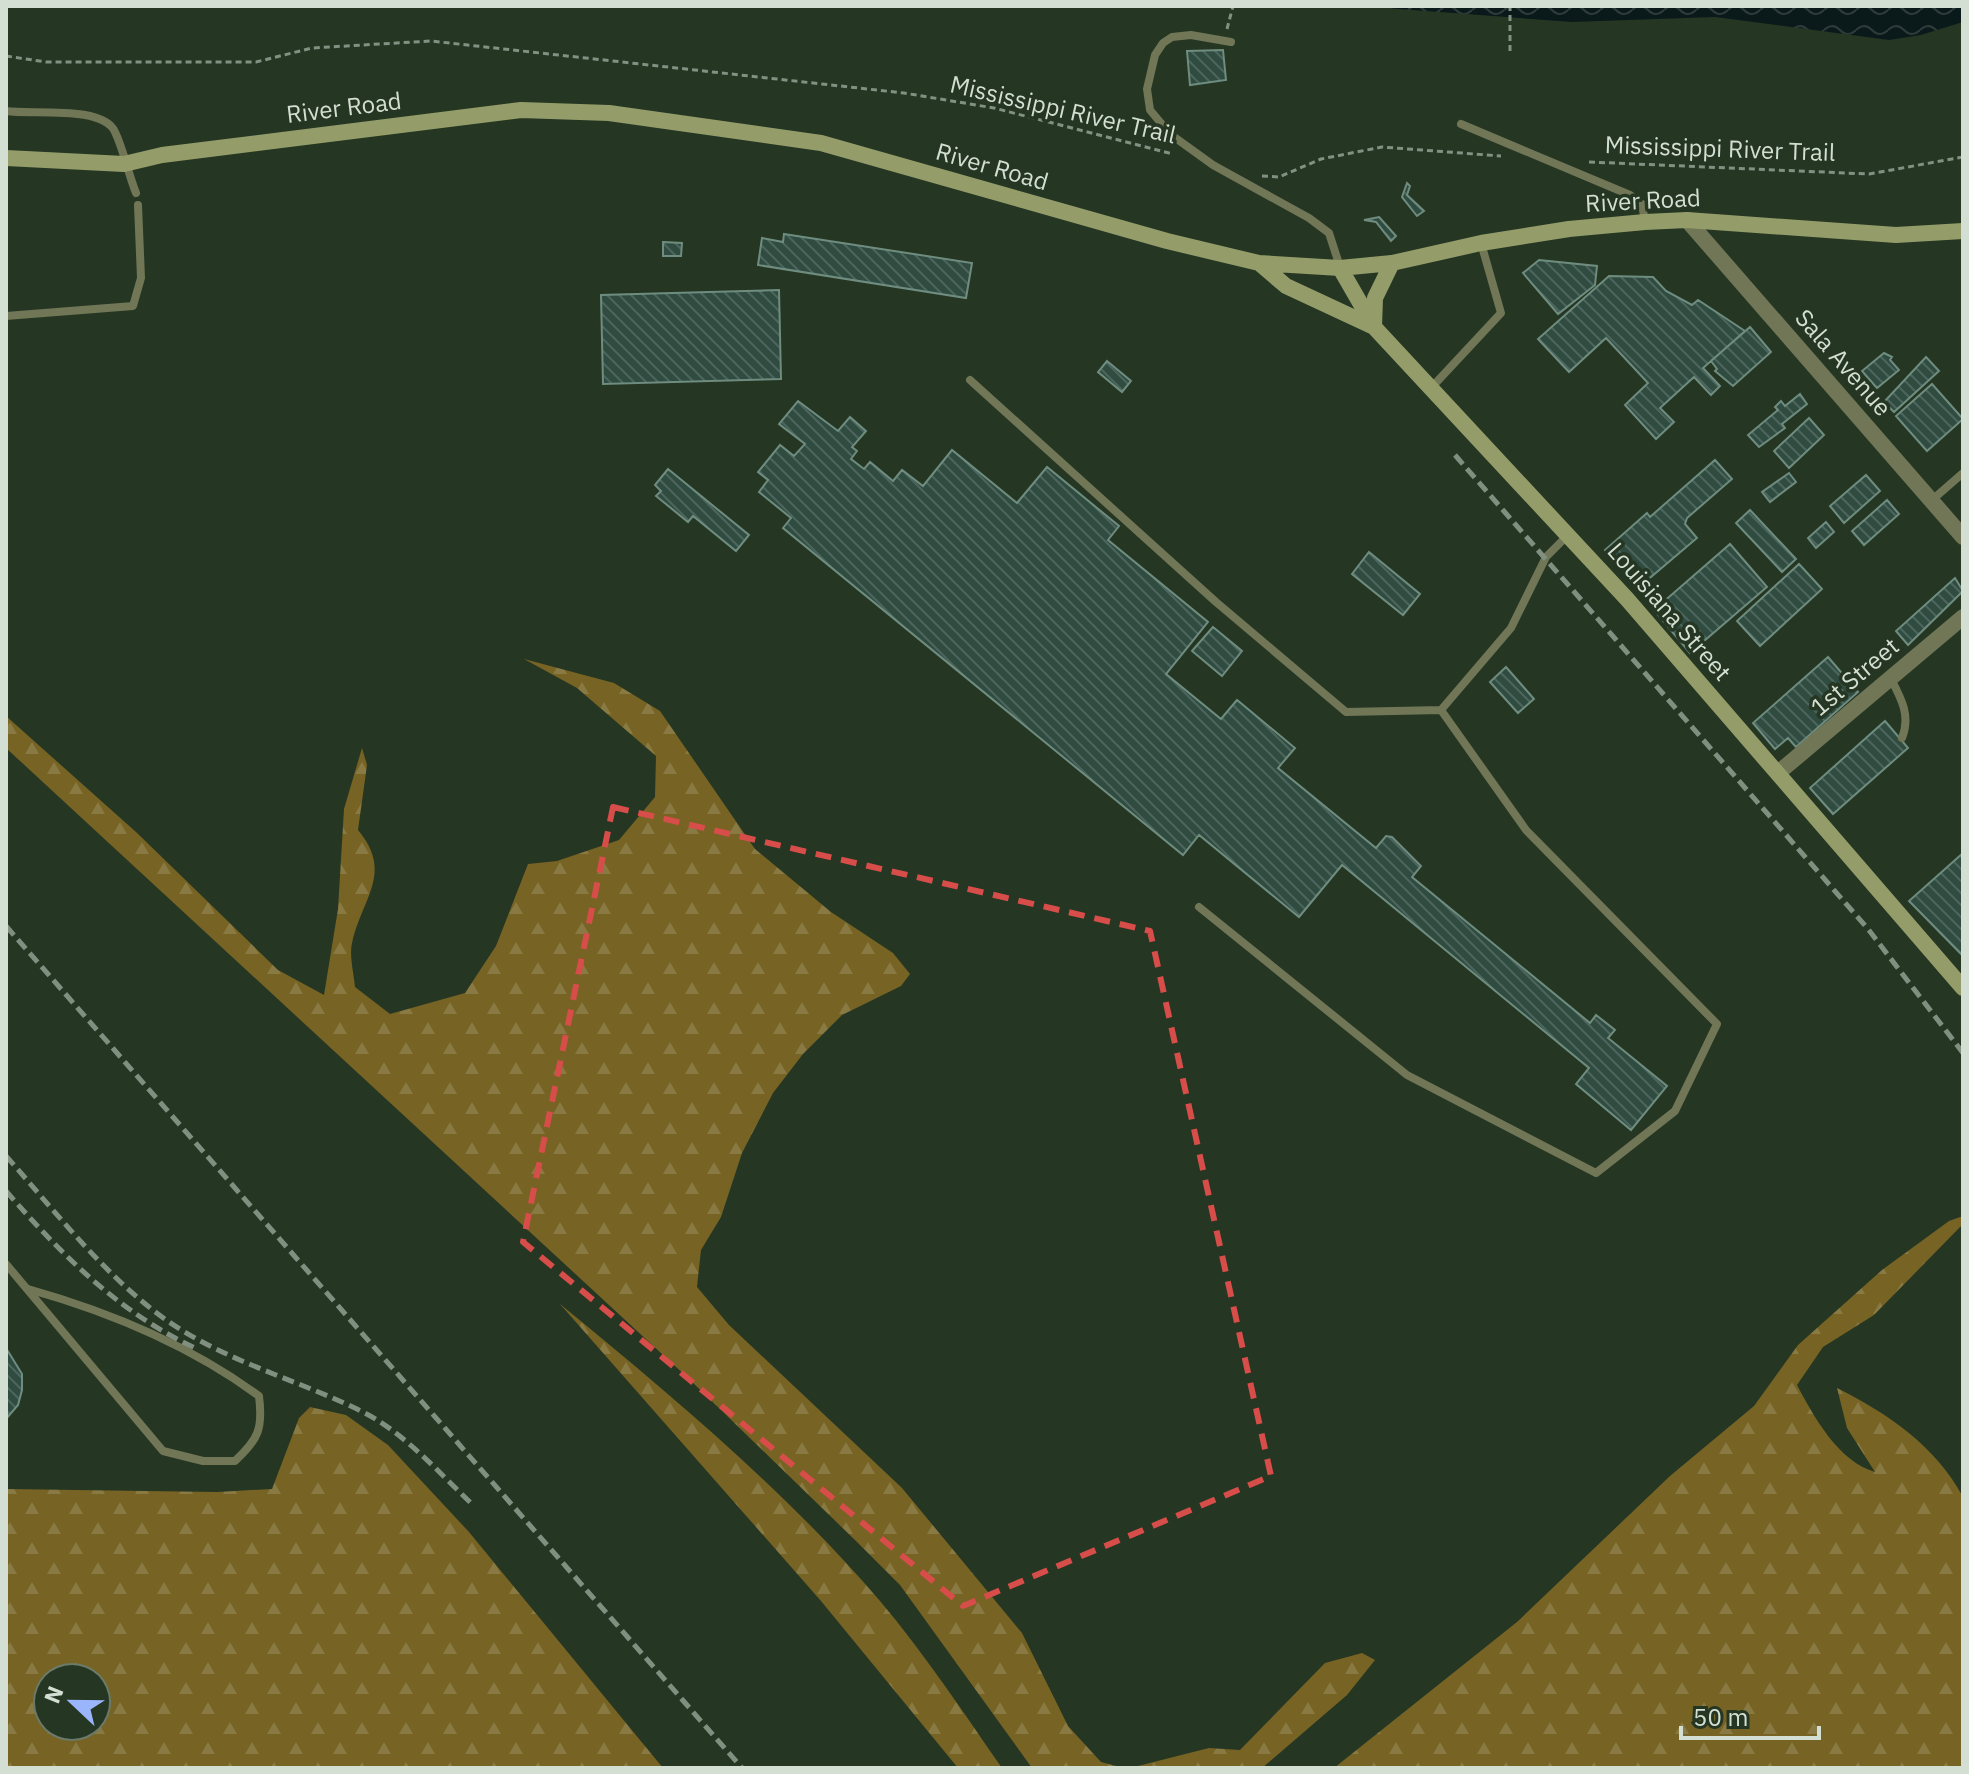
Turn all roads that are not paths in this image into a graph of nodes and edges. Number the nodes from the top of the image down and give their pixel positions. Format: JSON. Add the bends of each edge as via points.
{"nodes":[{"id":1,"x":1231,"y":42,"type":"dead end"},
{"id":2,"x":6,"y":111,"type":"edge"},
{"id":3,"x":1461,"y":124,"type":"dead end"},
{"id":4,"x":6,"y":158,"type":"edge"},
{"id":5,"x":124,"y":164,"type":"junction"},
{"id":6,"x":136,"y":193,"type":"dead end"},
{"id":7,"x":138,"y":205,"type":"dead end"},
{"id":8,"x":1687,"y":220,"type":"junction"},
{"id":9,"x":1645,"y":222,"type":"junction"},
{"id":10,"x":1963,"y":231,"type":"edge"},
{"id":11,"x":1481,"y":243,"type":"junction"},
{"id":12,"x":1259,"y":263,"type":"junction"},
{"id":13,"x":1392,"y":263,"type":"junction"},
{"id":14,"x":1340,"y":268,"type":"junction"},
{"id":15,"x":6,"y":316,"type":"edge"},
{"id":16,"x":1374,"y":327,"type":"junction"},
{"id":17,"x":970,"y":380,"type":"dead end"},
{"id":18,"x":1432,"y":387,"type":"junction"},
{"id":19,"x":1963,"y":473,"type":"edge"},
{"id":20,"x":1931,"y":501,"type":"junction"},
{"id":21,"x":1568,"y":535,"type":"junction"},
{"id":22,"x":1963,"y":537,"type":"edge"},
{"id":23,"x":1963,"y":617,"type":"edge"},
{"id":24,"x":1891,"y":678,"type":"junction"},
{"id":25,"x":1441,"y":710,"type":"junction"},
{"id":26,"x":1902,"y":738,"type":"dead end"},
{"id":27,"x":1778,"y":773,"type":"junction"},
{"id":28,"x":1199,"y":907,"type":"dead end"},
{"id":29,"x":1963,"y":988,"type":"edge"},
{"id":30,"x":6,"y":1264,"type":"edge"},
{"id":31,"x":28,"y":1289,"type":"junction"}],
"edges":[{"from":1,"to":14,"type":"lane","via":[[1191,35],[1163,43],[1147,89],[1150,110],[1170,134],[1213,165],[1329,233]]},
{"from":2,"to":5,"type":"lane","via":[[80,114],[105,121],[115,129]]},
{"from":3,"to":9,"type":"lane","via":[[1630,195],[1642,204]]},
{"from":4,"to":5,"type":"main road","name":"River Road"},
{"from":5,"to":6,"type":"lane"},
{"from":5,"to":12,"type":"main road","name":"River Road","via":[[521,110],[609,113],[821,143]]},
{"from":7,"to":15,"type":"lane","via":[[141,278],[133,306]]},
{"from":8,"to":9,"type":"main road","name":"River Road"},
{"from":8,"to":10,"type":"main road","name":"River Road","via":[[1896,235]]},
{"from":8,"to":20,"type":"street","name":"Sala Avenue"},
{"from":9,"to":11,"type":"main road","name":"River Road"},
{"from":11,"to":13,"type":"main road","name":"River Road"},
{"from":11,"to":18,"type":"lane","via":[[1501,313]]},
{"from":12,"to":14,"type":"main road","name":"River Road"},
{"from":12,"to":16,"type":"main road","via":[[1286,286]]},
{"from":13,"to":14,"type":"main road","name":"River Road"},
{"from":13,"to":16,"type":"main road","via":[[1375,298]]},
{"from":14,"to":16,"type":"main road","name":"Louisiana Street"},
{"from":16,"to":18,"type":"main road","name":"Louisiana Street"},
{"from":17,"to":25,"type":"lane","via":[[1346,712]]},
{"from":18,"to":21,"type":"main road","name":"Louisiana Street"},
{"from":19,"to":20,"type":"lane"},
{"from":20,"to":22,"type":"street","name":"Sala Avenue"},
{"from":21,"to":25,"type":"lane","via":[[1546,557],[1511,628]]},
{"from":21,"to":27,"type":"main road","name":"Louisiana Street"},
{"from":23,"to":24,"type":"street","name":"1st Street"},
{"from":24,"to":26,"type":"lane","via":[[1907,722]]},
{"from":24,"to":27,"type":"street","name":"1st Street"},
{"from":25,"to":28,"type":"lane","via":[[1526,830],[1717,1024],[1675,1111],[1596,1173],[1407,1075]]},
{"from":27,"to":29,"type":"main road","name":"Louisiana Street"},
{"from":30,"to":31,"type":"lane"},
{"from":31,"to":31,"type":"lane","via":[[163,1451],[203,1461],[235,1461],[250,1447],[262,1422],[259,1396],[228,1373],[99,1309]]}]}
